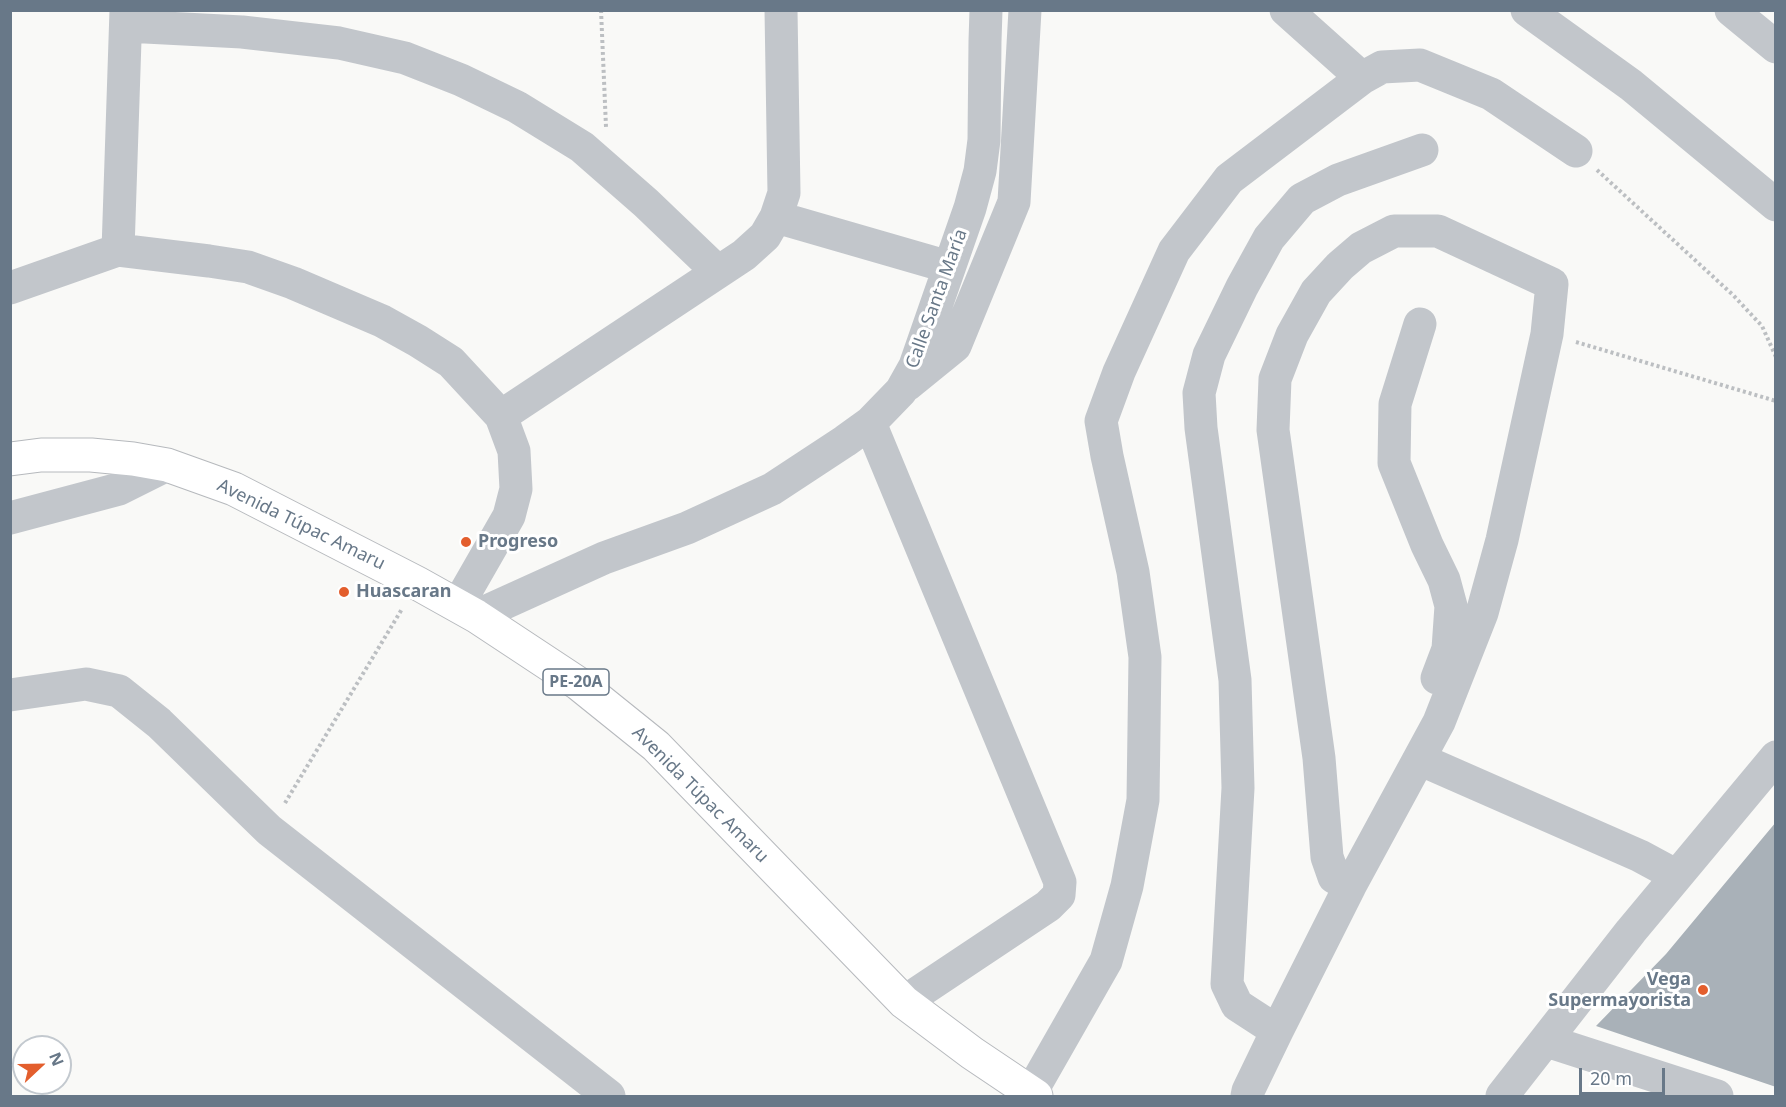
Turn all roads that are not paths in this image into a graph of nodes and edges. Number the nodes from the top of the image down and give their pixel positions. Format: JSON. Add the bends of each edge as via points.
{"nodes":[{"id":1,"x":781,"y":10,"type":"edge"},
{"id":2,"x":986,"y":10,"type":"edge"},
{"id":3,"x":1025,"y":10,"type":"edge"},
{"id":4,"x":1286,"y":10,"type":"edge"},
{"id":5,"x":1527,"y":10,"type":"edge"},
{"id":6,"x":1731,"y":10,"type":"edge"},
{"id":7,"x":126,"y":18,"type":"edge"},
{"id":8,"x":1776,"y":47,"type":"edge"},
{"id":9,"x":1362,"y":78,"type":"junction"},
{"id":10,"x":1422,"y":150,"type":"dead end"},
{"id":11,"x":1576,"y":152,"type":"road end"},
{"id":12,"x":1776,"y":205,"type":"edge"},
{"id":13,"x":776,"y":217,"type":"junction"},
{"id":14,"x":118,"y":250,"type":"junction"},
{"id":15,"x":949,"y":267,"type":"junction"},
{"id":16,"x":717,"y":271,"type":"junction"},
{"id":17,"x":10,"y":288,"type":"edge"},
{"id":18,"x":1420,"y":324,"type":"dead end"},
{"id":19,"x":900,"y":391,"type":"junction"},
{"id":20,"x":501,"y":416,"type":"junction"},
{"id":21,"x":870,"y":423,"type":"junction"},
{"id":22,"x":10,"y":459,"type":"edge"},
{"id":23,"x":167,"y":465,"type":"junction"},
{"id":24,"x":10,"y":518,"type":"edge"},
{"id":25,"x":467,"y":611,"type":"junction"},
{"id":26,"x":10,"y":695,"type":"edge"},
{"id":27,"x":1422,"y":752,"type":"junction"},
{"id":28,"x":1776,"y":757,"type":"edge"},
{"id":29,"x":1677,"y":876,"type":"junction"},
{"id":30,"x":1350,"y":886,"type":"junction"},
{"id":31,"x":904,"y":1002,"type":"junction"},
{"id":32,"x":1277,"y":1031,"type":"junction"},
{"id":33,"x":1547,"y":1041,"type":"junction"},
{"id":34,"x":609,"y":1096,"type":"edge"},
{"id":35,"x":1032,"y":1096,"type":"edge"},
{"id":36,"x":1247,"y":1096,"type":"edge"},
{"id":37,"x":1502,"y":1096,"type":"edge"},
{"id":38,"x":1717,"y":1096,"type":"edge"}],
"edges":[{"from":1,"to":13,"type":"street","via":[[784,193]]},
{"from":2,"to":15,"type":"street","name":"Calle Santa María","via":[[981,161],[970,208]]},
{"from":3,"to":19,"type":"street","via":[[1014,202],[955,346]]},
{"from":4,"to":9,"type":"street"},
{"from":5,"to":12,"type":"street","via":[[1631,85]]},
{"from":6,"to":8,"type":"street"},
{"from":7,"to":14,"type":"street"},
{"from":7,"to":16,"type":"street","via":[[339,43],[405,58],[461,80],[517,107],[582,147]]},
{"from":9,"to":11,"type":"street","via":[[1382,67],[1420,65],[1491,94]]},
{"from":9,"to":35,"type":"street","via":[[1229,179],[1174,251],[1101,421],[1133,572],[1145,657],[1143,800],[1127,886],[1106,961]]},
{"from":10,"to":32,"type":"street","via":[[1338,180],[1302,199],[1269,238],[1242,287],[1209,355],[1199,393],[1235,680],[1238,789],[1227,984],[1238,1005]]},
{"from":13,"to":15,"type":"street"},
{"from":13,"to":16,"type":"street","via":[[765,236]]},
{"from":14,"to":17,"type":"street"},
{"from":14,"to":20,"type":"street","via":[[248,267],[336,301],[382,321],[452,363]]},
{"from":15,"to":19,"type":"street","name":"Calle Santa María","via":[[915,366]]},
{"from":16,"to":20,"type":"street"},
{"from":18,"to":27,"type":"street","via":[[1395,404],[1394,463],[1444,580],[1451,606],[1448,649],[1418,727]]},
{"from":19,"to":21,"type":"street","name":"Calle Santa María"},
{"from":20,"to":25,"type":"street","via":[[514,451],[516,489],[509,516]]},
{"from":21,"to":25,"type":"street","name":"Calle Santa María","via":[[772,489],[687,528]]},
{"from":21,"to":31,"type":"street","via":[[1059,882],[1059,895],[1048,906]]},
{"from":22,"to":23,"type":"highway","name":"Avenida Túpac Amaru","number":"PE-20A","via":[[91,455]]},
{"from":23,"to":24,"type":"street","via":[[119,489]]},
{"from":23,"to":25,"type":"highway","name":"Avenida Túpac Amaru","number":"PE-20A","via":[[234,489]]},
{"from":25,"to":31,"type":"highway","name":"Avenida Túpac Amaru","number":"PE-20A","via":[[579,684],[656,746]]},
{"from":26,"to":34,"type":"street","via":[[86,684],[119,691],[159,723],[269,830]]},
{"from":27,"to":29,"type":"street"},
{"from":27,"to":30,"type":"street"},
{"from":27,"to":30,"type":"street","via":[[1439,722],[1482,613],[1547,334],[1552,284],[1438,231],[1394,231],[1361,248],[1316,292],[1292,335],[1275,379],[1273,430],[1319,758],[1327,857],[1334,877]]},
{"from":28,"to":29,"type":"street"},
{"from":29,"to":33,"type":"street"},
{"from":30,"to":32,"type":"street"},
{"from":31,"to":35,"type":"highway","name":"Avenida Túpac Amaru","number":"PE-20A"},
{"from":32,"to":36,"type":"street"},
{"from":33,"to":37,"type":"street"},
{"from":33,"to":38,"type":"street"}]}
